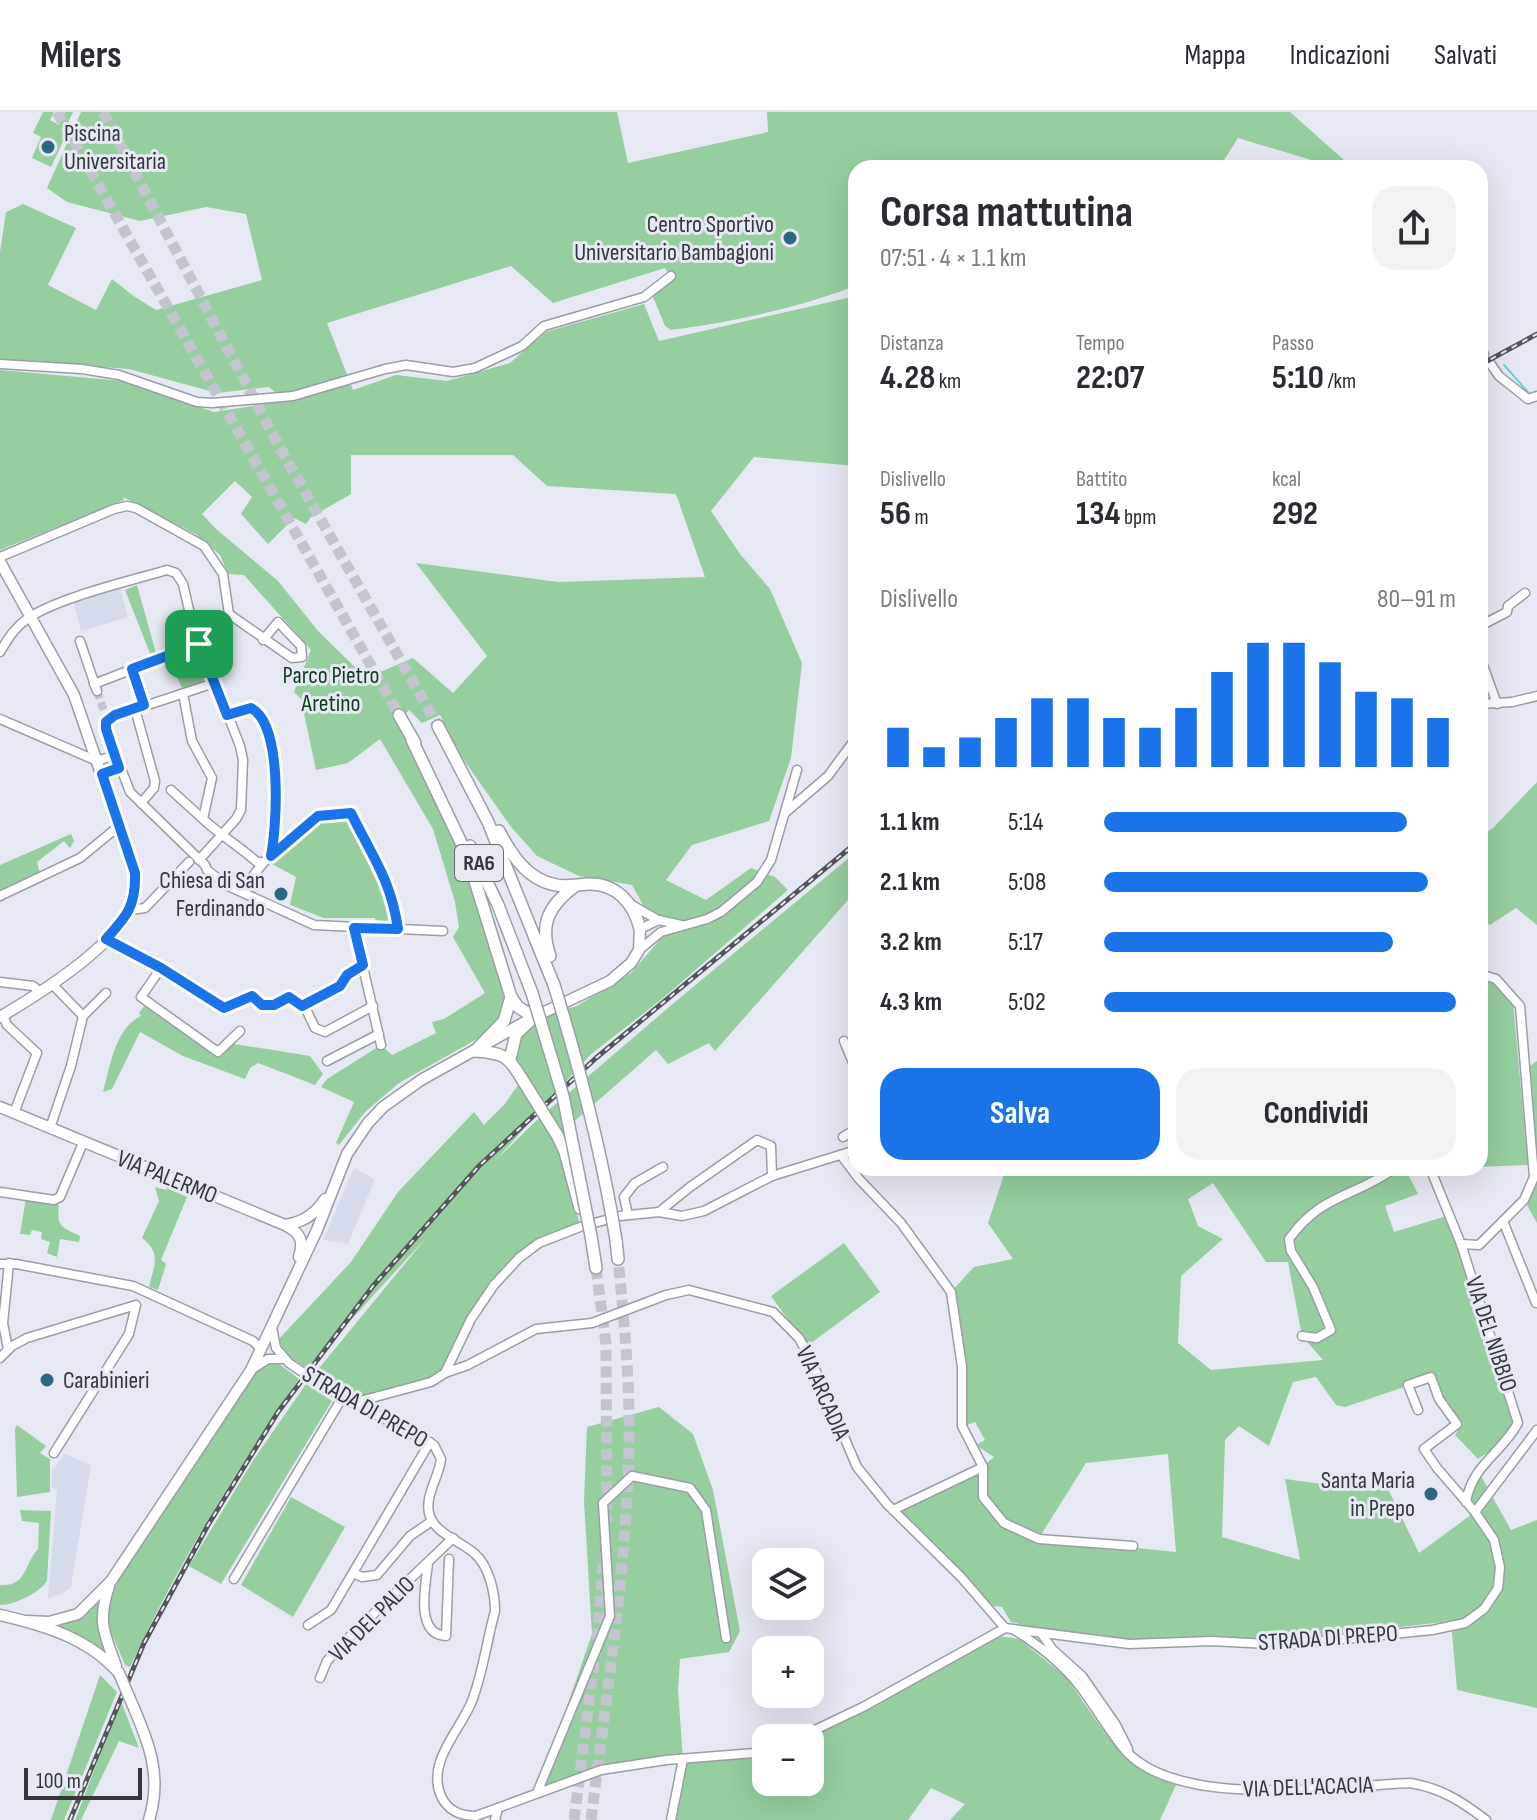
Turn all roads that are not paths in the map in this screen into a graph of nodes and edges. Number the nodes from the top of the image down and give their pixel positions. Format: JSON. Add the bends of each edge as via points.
{"nodes":[{"id":1,"x":671,"y":276,"type":"dead end"},
{"id":2,"x":1490,"y":363,"type":"dead end"},
{"id":3,"x":0,"y":364,"type":"edge"},
{"id":4,"x":1537,"y":396,"type":"edge"},
{"id":5,"x":0,"y":559,"type":"edge"},
{"id":6,"x":1525,"y":593,"type":"dead end"},
{"id":7,"x":229,"y":614,"type":"junction"},
{"id":8,"x":29,"y":617,"type":"junction"},
{"id":9,"x":1488,"y":622,"type":"edge"},
{"id":10,"x":263,"y":640,"type":"junction"},
{"id":11,"x":80,"y":641,"type":"dead end"},
{"id":12,"x":199,"y":644,"type":"junction"},
{"id":13,"x":0,"y":652,"type":"edge"},
{"id":14,"x":132,"y":669,"type":"junction"},
{"id":15,"x":1488,"y":679,"type":"edge"},
{"id":16,"x":214,"y":683,"type":"junction"},
{"id":17,"x":183,"y":694,"type":"junction"},
{"id":18,"x":1537,"y":696,"type":"edge"},
{"id":19,"x":1488,"y":704,"type":"edge"},
{"id":20,"x":1497,"y":704,"type":"junction"},
{"id":21,"x":140,"y":707,"type":"junction"},
{"id":22,"x":227,"y":715,"type":"junction"},
{"id":23,"x":399,"y":715,"type":"tunnel mouth"},
{"id":24,"x":0,"y":719,"type":"edge"},
{"id":25,"x":438,"y":726,"type":"tunnel mouth"},
{"id":26,"x":412,"y":740,"type":"junction"},
{"id":27,"x":848,"y":749,"type":"edge"},
{"id":28,"x":115,"y":755,"type":"junction"},
{"id":29,"x":97,"y":761,"type":"junction"},
{"id":30,"x":119,"y":768,"type":"junction"},
{"id":31,"x":461,"y":769,"type":"junction"},
{"id":32,"x":797,"y":770,"type":"dead end"},
{"id":33,"x":102,"y":774,"type":"junction"},
{"id":34,"x":171,"y":790,"type":"dead end"},
{"id":35,"x":141,"y":803,"type":"junction"},
{"id":36,"x":784,"y":814,"type":"junction"},
{"id":37,"x":203,"y":819,"type":"junction"},
{"id":38,"x":119,"y":826,"type":"junction"},
{"id":39,"x":221,"y":836,"type":"junction"},
{"id":40,"x":267,"y":859,"type":"junction"},
{"id":41,"x":189,"y":862,"type":"dead end"},
{"id":42,"x":202,"y":862,"type":"junction"},
{"id":43,"x":576,"y":885,"type":"junction"},
{"id":44,"x":237,"y":889,"type":"junction"},
{"id":45,"x":0,"y":896,"type":"edge"},
{"id":46,"x":631,"y":905,"type":"junction"},
{"id":47,"x":130,"y":910,"type":"junction"},
{"id":48,"x":659,"y":920,"type":"junction"},
{"id":49,"x":682,"y":925,"type":"junction"},
{"id":50,"x":354,"y":928,"type":"junction"},
{"id":51,"x":398,"y":929,"type":"junction"},
{"id":52,"x":640,"y":929,"type":"junction"},
{"id":53,"x":443,"y":931,"type":"dead end"},
{"id":54,"x":661,"y":932,"type":"junction"},
{"id":55,"x":106,"y":939,"type":"junction"},
{"id":56,"x":639,"y":950,"type":"junction"},
{"id":57,"x":363,"y":965,"type":"junction"},
{"id":58,"x":161,"y":968,"type":"junction"},
{"id":59,"x":1488,"y":976,"type":"edge"},
{"id":60,"x":0,"y":982,"type":"edge"},
{"id":61,"x":52,"y":984,"type":"junction"},
{"id":62,"x":557,"y":984,"type":"junction"},
{"id":63,"x":40,"y":992,"type":"junction"},
{"id":64,"x":106,"y":993,"type":"dead end"},
{"id":65,"x":511,"y":997,"type":"junction"},
{"id":66,"x":304,"y":1005,"type":"junction"},
{"id":67,"x":373,"y":1006,"type":"junction"},
{"id":68,"x":1,"y":1016,"type":"edge"},
{"id":69,"x":83,"y":1016,"type":"junction"},
{"id":70,"x":534,"y":1017,"type":"junction"},
{"id":71,"x":240,"y":1031,"type":"dead end"},
{"id":72,"x":379,"y":1034,"type":"junction"},
{"id":73,"x":844,"y":1041,"type":"dead end"},
{"id":74,"x":381,"y":1045,"type":"dead end"},
{"id":75,"x":475,"y":1051,"type":"junction"},
{"id":76,"x":848,"y":1051,"type":"edge"},
{"id":77,"x":510,"y":1059,"type":"junction"},
{"id":78,"x":327,"y":1061,"type":"dead end"},
{"id":79,"x":0,"y":1107,"type":"edge"},
{"id":80,"x":14,"y":1113,"type":"junction"},
{"id":81,"x":50,"y":1128,"type":"junction"},
{"id":82,"x":848,"y":1134,"type":"edge"},
{"id":83,"x":843,"y":1137,"type":"dead end"},
{"id":84,"x":83,"y":1143,"type":"junction"},
{"id":85,"x":848,"y":1153,"type":"edge"},
{"id":86,"x":841,"y":1155,"type":"junction"},
{"id":87,"x":848,"y":1164,"type":"edge"},
{"id":88,"x":663,"y":1167,"type":"dead end"},
{"id":89,"x":338,"y":1175,"type":"junction"},
{"id":90,"x":772,"y":1176,"type":"junction"},
{"id":91,"x":857,"y":1176,"type":"edge"},
{"id":92,"x":1383,"y":1176,"type":"edge"},
{"id":93,"x":1433,"y":1176,"type":"edge"},
{"id":94,"x":0,"y":1192,"type":"edge"},
{"id":95,"x":659,"y":1212,"type":"junction"},
{"id":96,"x":628,"y":1215,"type":"junction"},
{"id":97,"x":1503,"y":1221,"type":"junction"},
{"id":98,"x":285,"y":1225,"type":"junction"},
{"id":99,"x":592,"y":1242,"type":"junction"},
{"id":100,"x":1461,"y":1244,"type":"junction"},
{"id":101,"x":618,"y":1259,"type":"tunnel mouth"},
{"id":102,"x":4,"y":1263,"type":"edge"},
{"id":103,"x":596,"y":1268,"type":"tunnel mouth"},
{"id":104,"x":298,"y":1271,"type":"junction"},
{"id":105,"x":141,"y":1289,"type":"junction"},
{"id":106,"x":1536,"y":1303,"type":"edge"},
{"id":107,"x":136,"y":1305,"type":"junction"},
{"id":108,"x":272,"y":1326,"type":"junction"},
{"id":109,"x":1302,"y":1336,"type":"dead end"},
{"id":110,"x":8,"y":1349,"type":"junction"},
{"id":111,"x":261,"y":1349,"type":"junction"},
{"id":112,"x":0,"y":1358,"type":"edge"},
{"id":113,"x":286,"y":1361,"type":"junction"},
{"id":114,"x":251,"y":1370,"type":"junction"},
{"id":115,"x":445,"y":1373,"type":"junction"},
{"id":116,"x":342,"y":1398,"type":"junction"},
{"id":117,"x":352,"y":1403,"type":"junction"},
{"id":118,"x":1418,"y":1410,"type":"dead end"},
{"id":119,"x":1537,"y":1430,"type":"edge"},
{"id":120,"x":430,"y":1442,"type":"junction"},
{"id":121,"x":54,"y":1453,"type":"dead end"},
{"id":122,"x":983,"y":1467,"type":"junction"},
{"id":123,"x":1466,"y":1502,"type":"junction"},
{"id":124,"x":893,"y":1510,"type":"junction"},
{"id":125,"x":1475,"y":1512,"type":"junction"},
{"id":126,"x":432,"y":1521,"type":"junction"},
{"id":127,"x":453,"y":1538,"type":"junction"},
{"id":128,"x":1133,"y":1546,"type":"dead end"},
{"id":129,"x":449,"y":1559,"type":"dead end"},
{"id":130,"x":429,"y":1563,"type":"junction"},
{"id":131,"x":353,"y":1573,"type":"junction"},
{"id":132,"x":234,"y":1579,"type":"dead end"},
{"id":133,"x":111,"y":1581,"type":"junction"},
{"id":134,"x":0,"y":1615,"type":"edge"},
{"id":135,"x":27,"y":1621,"type":"junction"},
{"id":136,"x":308,"y":1625,"type":"dead end"},
{"id":137,"x":1008,"y":1628,"type":"junction"},
{"id":138,"x":1042,"y":1634,"type":"junction"},
{"id":139,"x":726,"y":1638,"type":"dead end"},
{"id":140,"x":1038,"y":1647,"type":"junction"},
{"id":141,"x":119,"y":1673,"type":"junction"},
{"id":142,"x":320,"y":1678,"type":"dead end"},
{"id":143,"x":824,"y":1726,"type":"edge"},
{"id":144,"x":752,"y":1753,"type":"edge"},
{"id":145,"x":1128,"y":1754,"type":"junction"},
{"id":146,"x":683,"y":1759,"type":"junction"},
{"id":147,"x":537,"y":1793,"type":"junction"},
{"id":148,"x":498,"y":1808,"type":"junction"},
{"id":149,"x":149,"y":1820,"type":"edge"},
{"id":150,"x":495,"y":1820,"type":"edge"},
{"id":151,"x":671,"y":1820,"type":"edge"},
{"id":152,"x":1486,"y":1820,"type":"edge"}],
"edges":[{"from":1,"to":3,"type":"street","via":[[644,297],[544,326],[522,346],[475,368],[453,372],[406,365],[293,396],[197,402],[119,375]]},
{"from":2,"to":4,"type":"street","via":[[1528,399]]},
{"from":5,"to":7,"type":"street","via":[[114,509],[136,508],[204,546],[223,574]]},
{"from":5,"to":8,"type":"main road"},
{"from":6,"to":9,"type":"street"},
{"from":7,"to":10,"type":"street"},
{"from":7,"to":12,"type":"street","via":[[221,630]]},
{"from":8,"to":12,"type":"street","via":[[167,570],[183,584]]},
{"from":8,"to":13,"type":"street","via":[[13,630]]},
{"from":8,"to":29,"type":"main road","via":[[72,691]]},
{"from":10,"to":10,"type":"street","via":[[292,658],[302,657],[301,646],[278,622]]},
{"from":11,"to":14,"type":"street","via":[[96,687]]},
{"from":12,"to":14,"type":"street"},
{"from":12,"to":16,"type":"street"},
{"from":14,"to":21,"type":"street"},
{"from":15,"to":20,"type":"street"},
{"from":16,"to":17,"type":"street"},
{"from":16,"to":22,"type":"street"},
{"from":17,"to":21,"type":"street"},
{"from":17,"to":37,"type":"street","via":[[192,741],[212,778]]},
{"from":18,"to":20,"type":"street"},
{"from":19,"to":20,"type":"street"},
{"from":21,"to":28,"type":"street","via":[[107,716]]},
{"from":21,"to":35,"type":"street","via":[[155,781]]},
{"from":22,"to":39,"type":"street","via":[[242,753],[241,810]]},
{"from":22,"to":40,"type":"street","via":[[251,708],[259,713],[274,760],[276,820]]},
{"from":23,"to":26,"type":"highway","number":"RA6"},
{"from":24,"to":29,"type":"street"},
{"from":25,"to":31,"type":"highway","number":"RA6"},
{"from":26,"to":65,"type":"highway","via":[[467,855]]},
{"from":26,"to":99,"type":"highway","number":"RA6","bridge":true,"via":[[486,877],[532,993],[563,1096]]},
{"from":27,"to":36,"type":"street","via":[[828,776]]},
{"from":28,"to":29,"type":"street"},
{"from":28,"to":30,"type":"street"},
{"from":29,"to":33,"type":"main road"},
{"from":30,"to":33,"type":"street"},
{"from":30,"to":35,"type":"street"},
{"from":31,"to":43,"type":"highway","via":[[518,863],[555,885]]},
{"from":31,"to":62,"type":"highway","number":"RA6"},
{"from":32,"to":36,"type":"street"},
{"from":33,"to":38,"type":"main road"},
{"from":34,"to":37,"type":"street"},
{"from":35,"to":42,"type":"street"},
{"from":36,"to":49,"type":"street","via":[[771,860],[757,882],[721,912]]},
{"from":37,"to":39,"type":"street"},
{"from":38,"to":45,"type":"street","via":[[80,858]]},
{"from":38,"to":47,"type":"main road","via":[[135,873]]},
{"from":39,"to":40,"type":"street","via":[[257,862]]},
{"from":39,"to":42,"type":"street"},
{"from":40,"to":44,"type":"street"},
{"from":40,"to":51,"type":"street","via":[[318,816],[351,813],[388,882]]},
{"from":41,"to":47,"type":"street","via":[[145,908]]},
{"from":42,"to":44,"type":"street"},
{"from":43,"to":46,"type":"highway","via":[[602,885]]},
{"from":43,"to":62,"type":"highway","via":[[558,900],[543,932]]},
{"from":44,"to":50,"type":"street","via":[[314,925]]},
{"from":46,"to":48,"type":"street"},
{"from":46,"to":52,"type":"highway"},
{"from":47,"to":55,"type":"main road"},
{"from":48,"to":49,"type":"street"},
{"from":48,"to":52,"type":"street"},
{"from":49,"to":54,"type":"street"},
{"from":50,"to":51,"type":"street"},
{"from":50,"to":57,"type":"street"},
{"from":51,"to":53,"type":"street"},
{"from":52,"to":54,"type":"street"},
{"from":52,"to":56,"type":"main road"},
{"from":54,"to":56,"type":"street"},
{"from":55,"to":58,"type":"street"},
{"from":55,"to":61,"type":"main road"},
{"from":56,"to":70,"type":"main road","via":[[610,981]]},
{"from":57,"to":66,"type":"street","via":[[340,986]]},
{"from":57,"to":67,"type":"street"},
{"from":58,"to":66,"type":"street","via":[[224,1008],[252,996],[262,1005],[289,997]]},
{"from":58,"to":71,"type":"street","via":[[141,997],[218,1052]]},
{"from":59,"to":97,"type":"street","via":[[1520,1006],[1534,1177],[1524,1200]]},
{"from":60,"to":63,"type":"street","via":[[33,986]]},
{"from":61,"to":63,"type":"main road"},
{"from":61,"to":69,"type":"street"},
{"from":62,"to":101,"type":"highway","number":"RA6","bridge":true,"via":[[602,1160]]},
{"from":63,"to":68,"type":"main road"},
{"from":64,"to":69,"type":"street"},
{"from":65,"to":70,"type":"highway"},
{"from":65,"to":75,"type":"highway","via":[[504,1021]]},
{"from":66,"to":67,"type":"street","via":[[315,1028],[325,1032]]},
{"from":67,"to":72,"type":"street"},
{"from":68,"to":80,"type":"street","via":[[37,1053]]},
{"from":69,"to":81,"type":"street"},
{"from":70,"to":75,"type":"main road"},
{"from":70,"to":77,"type":"highway","via":[[516,1034]]},
{"from":72,"to":74,"type":"street"},
{"from":72,"to":78,"type":"street"},
{"from":73,"to":76,"type":"street"},
{"from":75,"to":77,"type":"highway"},
{"from":75,"to":89,"type":"main road","via":[[383,1107],[356,1137]]},
{"from":77,"to":99,"type":"highway","bridge":true,"via":[[565,1152]]},
{"from":79,"to":80,"type":"main road","name":"VIA PALERMO"},
{"from":80,"to":81,"type":"main road","name":"VIA PALERMO"},
{"from":81,"to":84,"type":"main road","name":"VIA PALERMO"},
{"from":82,"to":83,"type":"street"},
{"from":84,"to":94,"type":"street","via":[[60,1197]]},
{"from":84,"to":98,"type":"main road","name":"VIA PALERMO"},
{"from":85,"to":86,"type":"street"},
{"from":86,"to":87,"type":"street"},
{"from":86,"to":90,"type":"street"},
{"from":88,"to":96,"type":"street","via":[[635,1183],[624,1197]]},
{"from":89,"to":98,"type":"main road","via":[[313,1214]]},
{"from":89,"to":104,"type":"main road"},
{"from":90,"to":95,"type":"street","via":[[704,1211],[682,1216]]},
{"from":90,"to":95,"type":"street","via":[[771,1146],[757,1140]]},
{"from":91,"to":122,"type":"street","via":[[901,1223],[951,1292],[962,1367],[962,1426]]},
{"from":92,"to":109,"type":"street","via":[[1323,1204],[1289,1239],[1331,1330],[1317,1338]]},
{"from":93,"to":100,"type":"street"},
{"from":95,"to":96,"type":"street"},
{"from":96,"to":115,"type":"street","via":[[566,1232],[519,1258],[471,1319]]},
{"from":97,"to":100,"type":"street","via":[[1479,1245]]},
{"from":97,"to":106,"type":"street"},
{"from":98,"to":104,"type":"main road","via":[[302,1241]]},
{"from":99,"to":103,"type":"highway","number":"RA6"},
{"from":100,"to":123,"type":"street","name":"VIA DEL NIBBIO","via":[[1518,1423],[1477,1469]]},
{"from":102,"to":105,"type":"street"},
{"from":102,"to":110,"type":"street","via":[[3,1330]]},
{"from":104,"to":108,"type":"main road"},
{"from":105,"to":107,"type":"street"},
{"from":105,"to":111,"type":"street"},
{"from":107,"to":110,"type":"street","via":[[27,1338]]},
{"from":107,"to":121,"type":"street","via":[[129,1334]]},
{"from":108,"to":111,"type":"main road"},
{"from":108,"to":113,"type":"street","name":"STRADA DI PREPO","via":[[276,1348]]},
{"from":110,"to":112,"type":"street"},
{"from":111,"to":114,"type":"main road"},
{"from":113,"to":114,"type":"street","name":"STRADA DI PREPO","via":[[268,1359]]},
{"from":113,"to":116,"type":"street","name":"STRADA DI PREPO","bridge":true},
{"from":114,"to":133,"type":"main road"},
{"from":115,"to":117,"type":"street","name":"VIA ARCADIA","via":[[431,1382]]},
{"from":115,"to":124,"type":"street","name":"VIA ARCADIA","via":[[536,1329],[592,1323],[678,1292],[697,1291],[754,1306],[773,1312],[799,1338],[857,1467]]},
{"from":116,"to":117,"type":"street","name":"STRADA DI PREPO"},
{"from":116,"to":132,"type":"street"},
{"from":117,"to":120,"type":"street","name":"STRADA DI PREPO"},
{"from":118,"to":123,"type":"street","name":"STRADA DI PREPO","via":[[1408,1385],[1431,1377],[1457,1424],[1424,1449]]},
{"from":119,"to":125,"type":"street"},
{"from":120,"to":126,"type":"street","name":"STRADA DI PREPO","via":[[441,1459],[430,1495]]},
{"from":120,"to":131,"type":"street"},
{"from":122,"to":124,"type":"street"},
{"from":122,"to":128,"type":"street","via":[[983,1497],[1009,1526],[1039,1539]]},
{"from":123,"to":125,"type":"street","name":"STRADA DI PREPO"},
{"from":124,"to":137,"type":"street","name":"VIA ARCADIA"},
{"from":125,"to":138,"type":"street","name":"STRADA DI PREPO","via":[[1494,1540],[1500,1567],[1498,1588],[1484,1609],[1465,1623],[1285,1645],[1129,1644]]},
{"from":126,"to":127,"type":"street"},
{"from":126,"to":131,"type":"street","via":[[410,1536],[377,1575]]},
{"from":127,"to":130,"type":"street","name":"VIA DEL PALIO"},
{"from":127,"to":148,"type":"street","via":[[481,1561],[495,1611],[471,1701],[436,1777],[444,1803],[454,1812],[476,1816]]},
{"from":129,"to":130,"type":"street","name":"VIA DEL PALIO","via":[[446,1636],[432,1631],[426,1620]]},
{"from":130,"to":142,"type":"street","name":"VIA DEL PALIO","via":[[343,1643]]},
{"from":131,"to":136,"type":"street","via":[[331,1610]]},
{"from":133,"to":135,"type":"main road","via":[[78,1614]]},
{"from":133,"to":141,"type":"main road","via":[[101,1622]]},
{"from":134,"to":135,"type":"main road"},
{"from":135,"to":141,"type":"main road","via":[[84,1643]]},
{"from":137,"to":138,"type":"street","name":"STRADA DI PREPO"},
{"from":137,"to":140,"type":"street","name":"VIA DELL'ACACIA"},
{"from":137,"to":143,"type":"street"},
{"from":138,"to":140,"type":"street"},
{"from":138,"to":145,"type":"street","via":[[1082,1676],[1116,1725]]},
{"from":139,"to":147,"type":"street","via":[[706,1510],[690,1488],[632,1476],[603,1503],[610,1616]]},
{"from":140,"to":145,"type":"street","name":"VIA DELL'ACACIA","via":[[1069,1673]]},
{"from":141,"to":149,"type":"main road","bridge":true,"via":[[155,1763]]},
{"from":144,"to":146,"type":"street"},
{"from":145,"to":152,"type":"street","name":"VIA DELL'ACACIA","via":[[1162,1775],[1217,1789],[1427,1786],[1458,1799]]},
{"from":146,"to":147,"type":"street","via":[[601,1770]]},
{"from":146,"to":151,"type":"street"},
{"from":147,"to":148,"type":"street"},
{"from":148,"to":150,"type":"street"}]}
